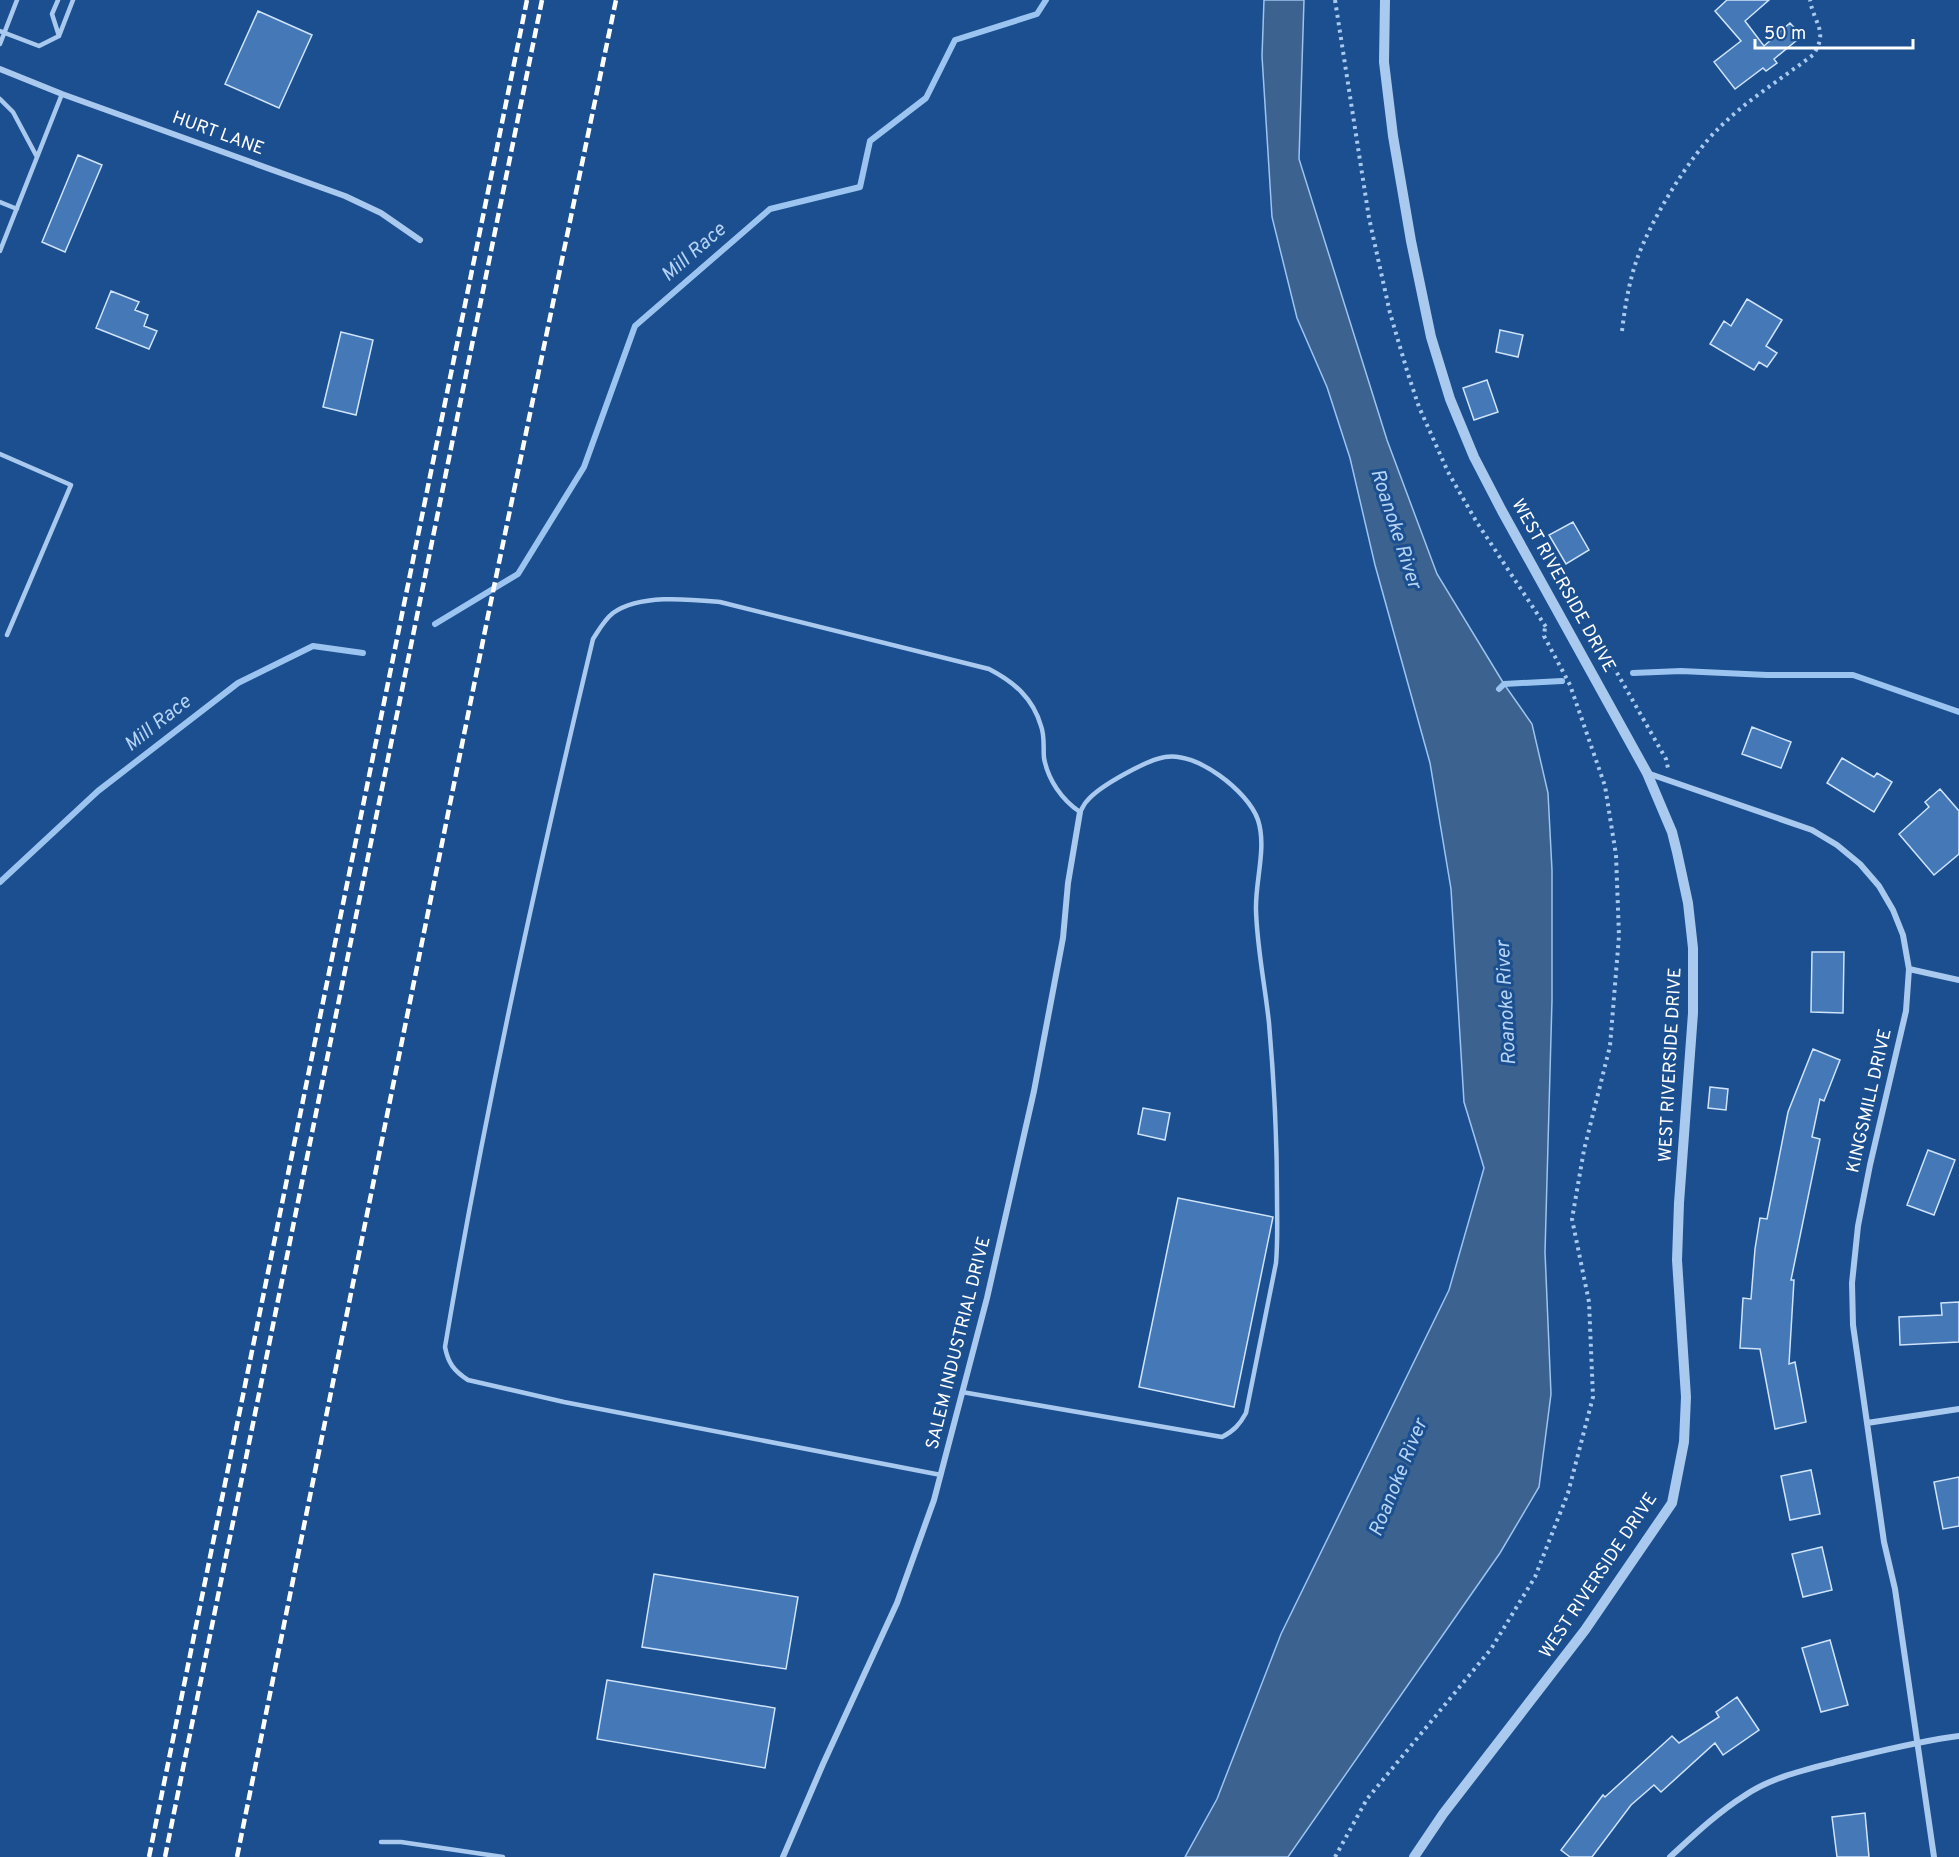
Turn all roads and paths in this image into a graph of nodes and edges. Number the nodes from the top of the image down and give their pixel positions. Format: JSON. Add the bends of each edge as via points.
{"nodes":[{"id":1,"x":17,"y":0,"type":"edge"},
{"id":2,"x":58,"y":0,"type":"edge"},
{"id":3,"x":73,"y":0,"type":"edge"},
{"id":4,"x":1385,"y":0,"type":"edge"},
{"id":5,"x":1810,"y":0,"type":"edge"},
{"id":6,"x":2,"y":32,"type":"edge"},
{"id":7,"x":59,"y":36,"type":"junction"},
{"id":8,"x":0,"y":44,"type":"edge"},
{"id":9,"x":0,"y":69,"type":"edge"},
{"id":10,"x":62,"y":94,"type":"junction"},
{"id":11,"x":0,"y":99,"type":"edge"},
{"id":12,"x":38,"y":157,"type":"junction"},
{"id":13,"x":0,"y":202,"type":"edge"},
{"id":14,"x":17,"y":209,"type":"junction"},
{"id":15,"x":420,"y":240,"type":"dead end"},
{"id":16,"x":0,"y":251,"type":"edge"},
{"id":17,"x":1622,"y":331,"type":"dead end"},
{"id":18,"x":0,"y":454,"type":"edge"},
{"id":19,"x":1545,"y":627,"type":"dead end"},
{"id":20,"x":8,"y":635,"type":"dead end"},
{"id":21,"x":1647,"y":773,"type":"junction"},
{"id":22,"x":1080,"y":812,"type":"junction"},
{"id":23,"x":1909,"y":969,"type":"junction"},
{"id":24,"x":1959,"y":980,"type":"edge"},
{"id":25,"x":963,"y":1392,"type":"junction"},
{"id":26,"x":1959,"y":1409,"type":"edge"},
{"id":27,"x":1867,"y":1423,"type":"junction"},
{"id":28,"x":940,"y":1475,"type":"junction"},
{"id":29,"x":1959,"y":1736,"type":"edge"},
{"id":30,"x":1917,"y":1742,"type":"junction"},
{"id":31,"x":381,"y":1842,"type":"dead end"},
{"id":32,"x":503,"y":1857,"type":"edge"},
{"id":33,"x":783,"y":1857,"type":"edge"},
{"id":34,"x":1335,"y":1857,"type":"edge"},
{"id":35,"x":1414,"y":1857,"type":"edge"},
{"id":36,"x":1670,"y":1857,"type":"edge"},
{"id":37,"x":1934,"y":1857,"type":"edge"}],
"edges":[{"from":1,"to":6,"type":"lane"},
{"from":2,"to":7,"type":"lane","via":[[52,14]]},
{"from":3,"to":7,"type":"lane"},
{"from":4,"to":21,"type":"street","name":"WEST RIVERSIDE DRIVE","via":[[1384,62],[1393,136],[1431,337],[1450,399],[1502,511]]},
{"from":5,"to":17,"type":"path","via":[[1821,36],[1819,46],[1813,55],[1740,109],[1698,152],[1637,258]]},
{"from":6,"to":7,"type":"lane","via":[[39,46]]},
{"from":6,"to":8,"type":"lane"},
{"from":9,"to":10,"type":"street","name":"HURT LANE"},
{"from":10,"to":12,"type":"lane"},
{"from":10,"to":15,"type":"street","name":"HURT LANE","via":[[345,196],[381,213]]},
{"from":11,"to":12,"type":"lane","via":[[13,112]]},
{"from":12,"to":14,"type":"lane"},
{"from":13,"to":14,"type":"lane"},
{"from":14,"to":16,"type":"lane"},
{"from":18,"to":20,"type":"lane","via":[[71,485]]},
{"from":19,"to":34,"type":"path","via":[[1544,636],[1570,685],[1605,786],[1616,855],[1619,936],[1610,1046],[1584,1150],[1572,1219],[1589,1302],[1593,1396],[1568,1493],[1535,1577],[1491,1649],[1367,1799]]},
{"from":21,"to":23,"type":"street","name":"KINGSMILL DRIVE","via":[[1812,831],[1838,845],[1879,886],[1893,910]]},
{"from":21,"to":35,"type":"street","name":"WEST RIVERSIDE DRIVE","via":[[1672,832],[1688,903],[1693,948],[1693,1013],[1677,1260],[1686,1397],[1676,1488],[1672,1503],[1585,1630]]},
{"from":22,"to":25,"type":"street","name":"SALEM INDUSTRIAL DRIVE","via":[[1063,938],[1034,1091]]},
{"from":22,"to":25,"type":"lane","via":[[1099,790],[1153,759],[1170,756],[1207,767],[1250,804],[1258,820],[1261,844],[1256,908],[1277,1147],[1278,1241],[1246,1413],[1222,1437]]},
{"from":22,"to":28,"type":"lane","via":[[1059,793],[1051,779],[1035,709],[1008,678],[989,669],[720,602],[643,601],[626,605],[611,614],[593,639],[514,980],[445,1347],[456,1372],[468,1380],[564,1402]]},
{"from":23,"to":24,"type":"street"},
{"from":23,"to":27,"type":"street","name":"KINGSMILL DRIVE","via":[[1906,1011],[1870,1165],[1852,1283],[1853,1325]]},
{"from":25,"to":28,"type":"street","name":"SALEM INDUSTRIAL DRIVE"},
{"from":26,"to":27,"type":"street"},
{"from":27,"to":30,"type":"street","name":"KINGSMILL DRIVE"},
{"from":28,"to":33,"type":"street","name":"SALEM INDUSTRIAL DRIVE","via":[[897,1603]]},
{"from":29,"to":30,"type":"street"},
{"from":30,"to":36,"type":"street","via":[[1796,1772],[1766,1784],[1699,1830]]},
{"from":30,"to":37,"type":"street"},
{"from":31,"to":32,"type":"lane"}]}
